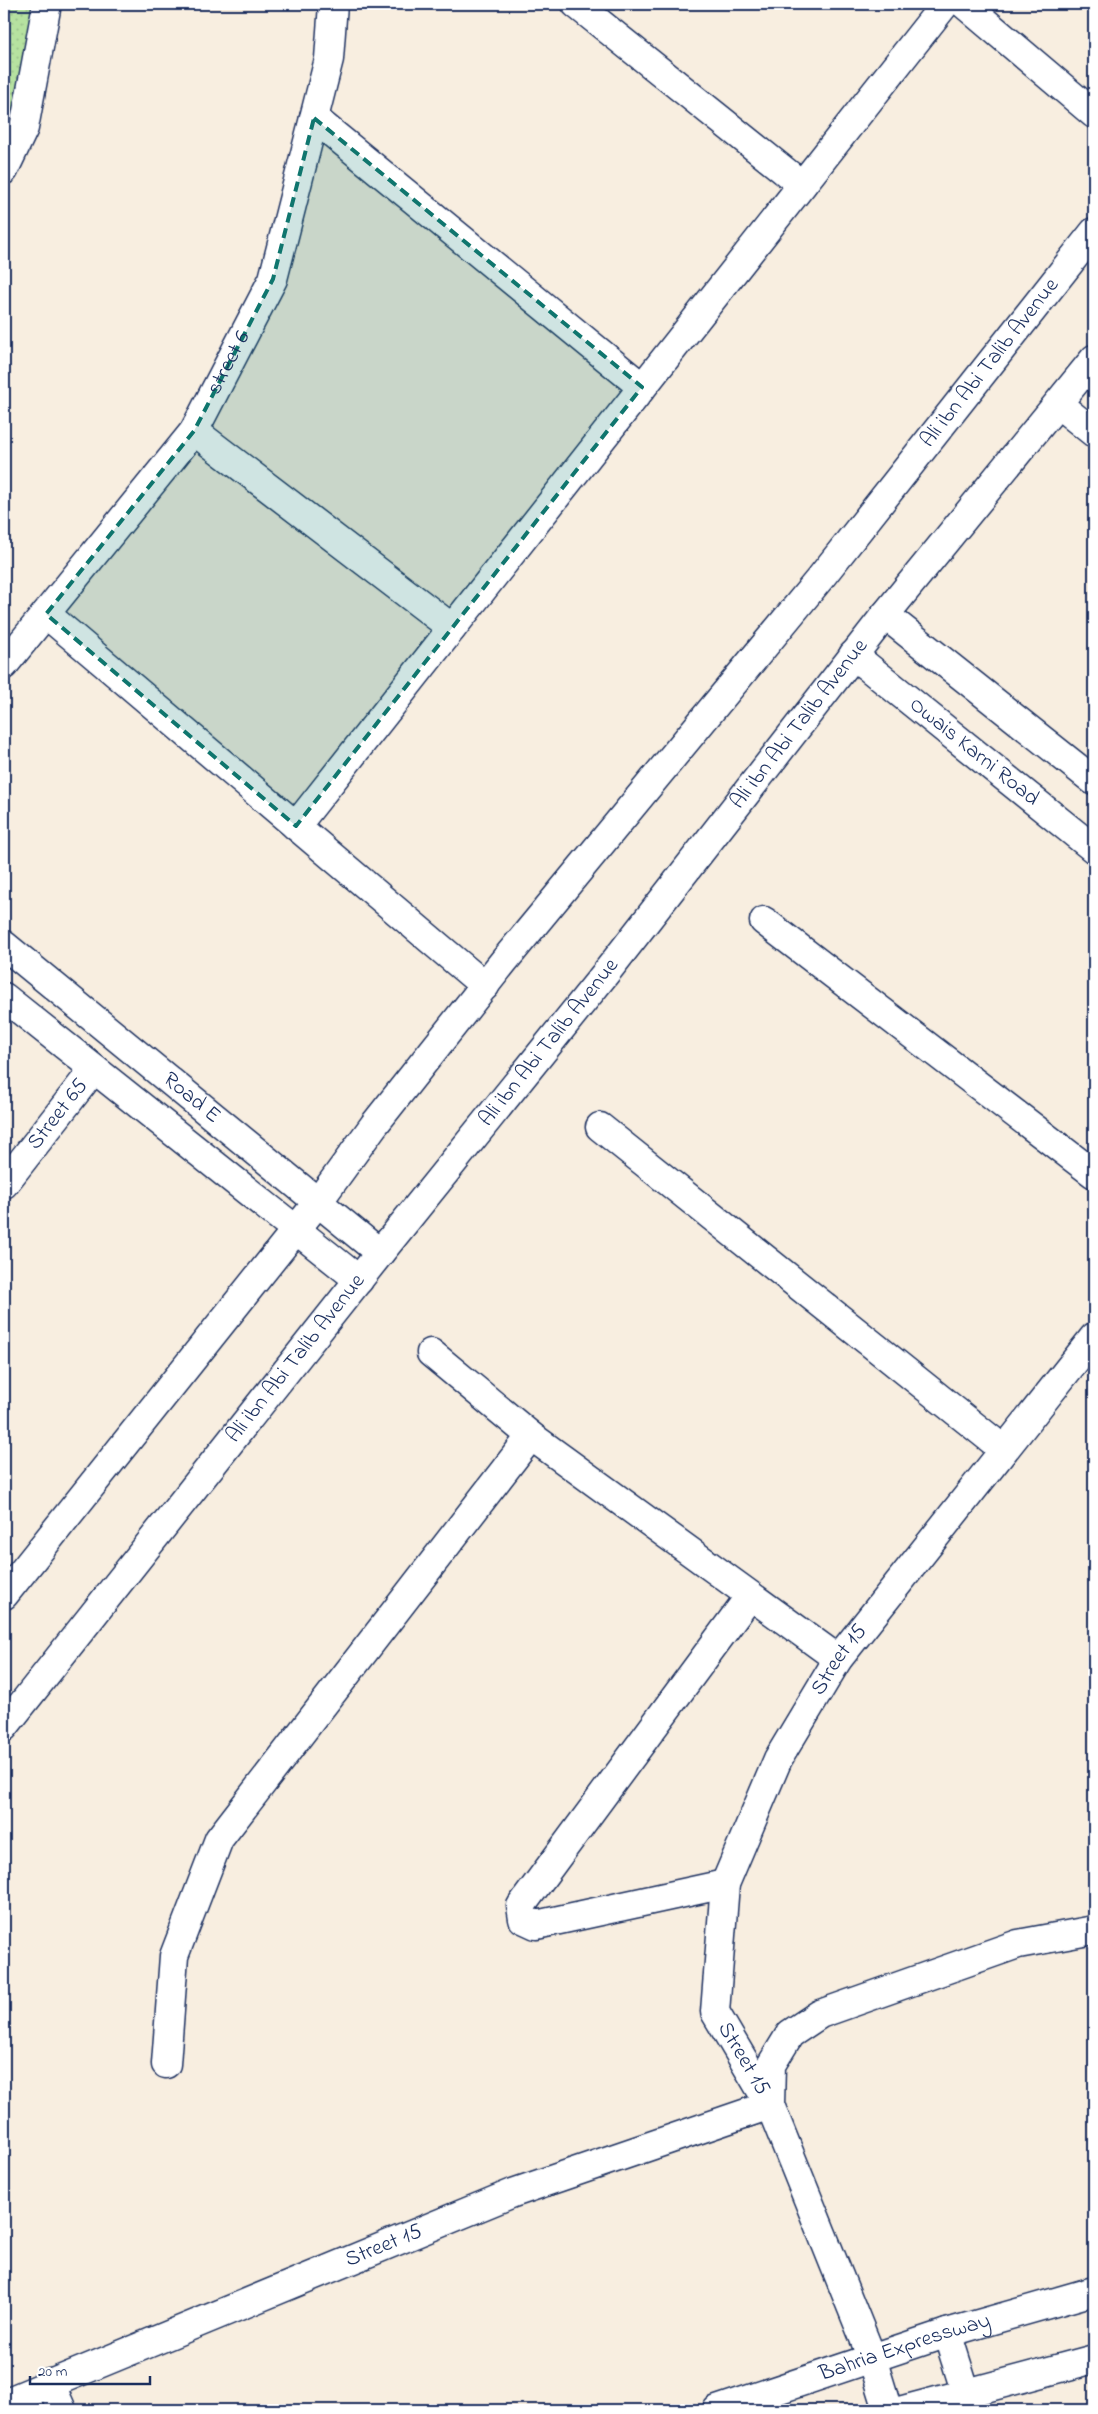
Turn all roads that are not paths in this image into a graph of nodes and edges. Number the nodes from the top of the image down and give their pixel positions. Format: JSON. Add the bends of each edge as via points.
{"nodes":[{"id":1,"x":46,"y":4,"type":"edge"},
{"id":2,"x":333,"y":4,"type":"edge"},
{"id":3,"x":576,"y":4,"type":"edge"},
{"id":4,"x":945,"y":4,"type":"edge"},
{"id":5,"x":964,"y":4,"type":"edge"},
{"id":6,"x":1094,"y":114,"type":"edge"},
{"id":7,"x":314,"y":118,"type":"junction"},
{"id":8,"x":4,"y":170,"type":"edge"},
{"id":9,"x":802,"y":185,"type":"junction"},
{"id":10,"x":1094,"y":232,"type":"edge"},
{"id":11,"x":1094,"y":359,"type":"edge"},
{"id":12,"x":642,"y":387,"type":"junction"},
{"id":13,"x":1058,"y":404,"type":"junction"},
{"id":14,"x":194,"y":432,"type":"junction"},
{"id":15,"x":1094,"y":433,"type":"edge"},
{"id":16,"x":46,"y":614,"type":"junction"},
{"id":17,"x":885,"y":615,"type":"junction"},
{"id":18,"x":452,"y":628,"type":"junction"},
{"id":19,"x":853,"y":655,"type":"junction"},
{"id":20,"x":4,"y":665,"type":"edge"},
{"id":21,"x":1094,"y":781,"type":"edge"},
{"id":22,"x":296,"y":826,"type":"junction"},
{"id":23,"x":1094,"y":849,"type":"edge"},
{"id":24,"x":764,"y":921,"type":"dead end"},
{"id":25,"x":4,"y":945,"type":"edge"},
{"id":26,"x":484,"y":986,"type":"junction"},
{"id":27,"x":4,"y":997,"type":"edge"},
{"id":28,"x":94,"y":1069,"type":"junction"},
{"id":29,"x":600,"y":1127,"type":"dead end"},
{"id":30,"x":1094,"y":1174,"type":"edge"},
{"id":31,"x":4,"y":1184,"type":"edge"},
{"id":32,"x":318,"y":1202,"type":"junction"},
{"id":33,"x":296,"y":1230,"type":"junction"},
{"id":34,"x":380,"y":1253,"type":"junction"},
{"id":35,"x":359,"y":1280,"type":"junction"},
{"id":36,"x":1094,"y":1337,"type":"edge"},
{"id":37,"x":431,"y":1354,"type":"dead end"},
{"id":38,"x":532,"y":1436,"type":"junction"},
{"id":39,"x":1004,"y":1449,"type":"junction"},
{"id":40,"x":4,"y":1595,"type":"edge"},
{"id":41,"x":750,"y":1596,"type":"junction"},
{"id":42,"x":838,"y":1659,"type":"junction"},
{"id":43,"x":4,"y":1727,"type":"edge"},
{"id":44,"x":725,"y":1884,"type":"junction"},
{"id":45,"x":1094,"y":1930,"type":"edge"},
{"id":46,"x":166,"y":2064,"type":"dead end"},
{"id":47,"x":770,"y":2105,"type":"junction"},
{"id":48,"x":1094,"y":2291,"type":"edge"},
{"id":49,"x":947,"y":2333,"type":"junction"},
{"id":50,"x":872,"y":2358,"type":"junction"},
{"id":51,"x":1094,"y":2359,"type":"edge"},
{"id":52,"x":50,"y":2383,"type":"junction"},
{"id":53,"x":969,"y":2401,"type":"edge"},
{"id":54,"x":4,"y":2403,"type":"edge"},
{"id":55,"x":62,"y":2410,"type":"edge"},
{"id":56,"x":717,"y":2410,"type":"edge"},
{"id":57,"x":888,"y":2410,"type":"edge"},
{"id":58,"x":904,"y":2410,"type":"edge"}],
"edges":[{"from":1,"to":8,"type":"street","via":[[24,128]]},
{"from":2,"to":7,"type":"street","name":"street 6","via":[[329,59]]},
{"from":3,"to":9,"type":"street"},
{"from":4,"to":9,"type":"street"},
{"from":5,"to":6,"type":"street"},
{"from":7,"to":12,"type":"street"},
{"from":7,"to":14,"type":"street","name":"street 6","via":[[273,279]]},
{"from":9,"to":12,"type":"street"},
{"from":10,"to":26,"type":"street","name":"Ali ibn Abi Talib Avenue","via":[[822,576]]},
{"from":11,"to":13,"type":"street","name":"Ali ibn Abi Talib Avenue"},
{"from":12,"to":18,"type":"street"},
{"from":13,"to":15,"type":"street"},
{"from":13,"to":17,"type":"street","name":"Ali ibn Abi Talib Avenue"},
{"from":14,"to":16,"type":"street","name":"street 6"},
{"from":14,"to":18,"type":"street"},
{"from":16,"to":20,"type":"street","name":"street 6"},
{"from":16,"to":22,"type":"street"},
{"from":17,"to":19,"type":"street","name":"Ali ibn Abi Talib Avenue"},
{"from":17,"to":21,"type":"street"},
{"from":18,"to":22,"type":"street"},
{"from":19,"to":23,"type":"street","name":"Owais Karni Road"},
{"from":19,"to":34,"type":"street","name":"Ali ibn Abi Talib Avenue","via":[[605,974]]},
{"from":22,"to":26,"type":"street"},
{"from":24,"to":30,"type":"street"},
{"from":25,"to":32,"type":"street","name":"Road E"},
{"from":26,"to":32,"type":"street","name":"Ali ibn Abi Talib Avenue","via":[[374,1125]]},
{"from":27,"to":28,"type":"street","name":"Road E"},
{"from":28,"to":31,"type":"street","name":"Street 65"},
{"from":28,"to":33,"type":"street","name":"Road E"},
{"from":29,"to":39,"type":"street"},
{"from":32,"to":33,"type":"street","name":"Ali ibn Abi Talib Avenue"},
{"from":32,"to":34,"type":"street","name":"Road E"},
{"from":33,"to":35,"type":"street","name":"Road E"},
{"from":33,"to":40,"type":"street","name":"Ali ibn Abi Talib Avenue"},
{"from":34,"to":35,"type":"street","name":"Ali ibn Abi Talib Avenue"},
{"from":35,"to":43,"type":"street","name":"Ali ibn Abi Talib Avenue"},
{"from":36,"to":39,"type":"street","name":"Street 15"},
{"from":37,"to":38,"type":"street"},
{"from":38,"to":41,"type":"street"},
{"from":38,"to":46,"type":"street","via":[[219,1839],[174,1956]]},
{"from":39,"to":42,"type":"street","name":"Street 15"},
{"from":41,"to":42,"type":"street"},
{"from":41,"to":44,"type":"street","via":[[521,1906],[523,1919],[536,1925]]},
{"from":42,"to":44,"type":"street","name":"Street 15","via":[[778,1759]]},
{"from":44,"to":47,"type":"street","name":"Street 15","via":[[715,2012]]},
{"from":45,"to":47,"type":"street","via":[[1018,1944],[820,2014],[790,2034],[771,2065]]},
{"from":47,"to":50,"type":"street"},
{"from":47,"to":52,"type":"street","name":"Street 15","via":[[514,2193]]},
{"from":48,"to":49,"type":"street","name":"Bahria Expressway"},
{"from":49,"to":50,"type":"street","name":"Bahria Expressway"},
{"from":49,"to":53,"type":"street"},
{"from":50,"to":56,"type":"street","name":"Bahria Expressway"},
{"from":50,"to":57,"type":"street"},
{"from":51,"to":53,"type":"street"},
{"from":52,"to":54,"type":"street","name":"Street 15"},
{"from":52,"to":55,"type":"street"},
{"from":53,"to":58,"type":"street"}]}
